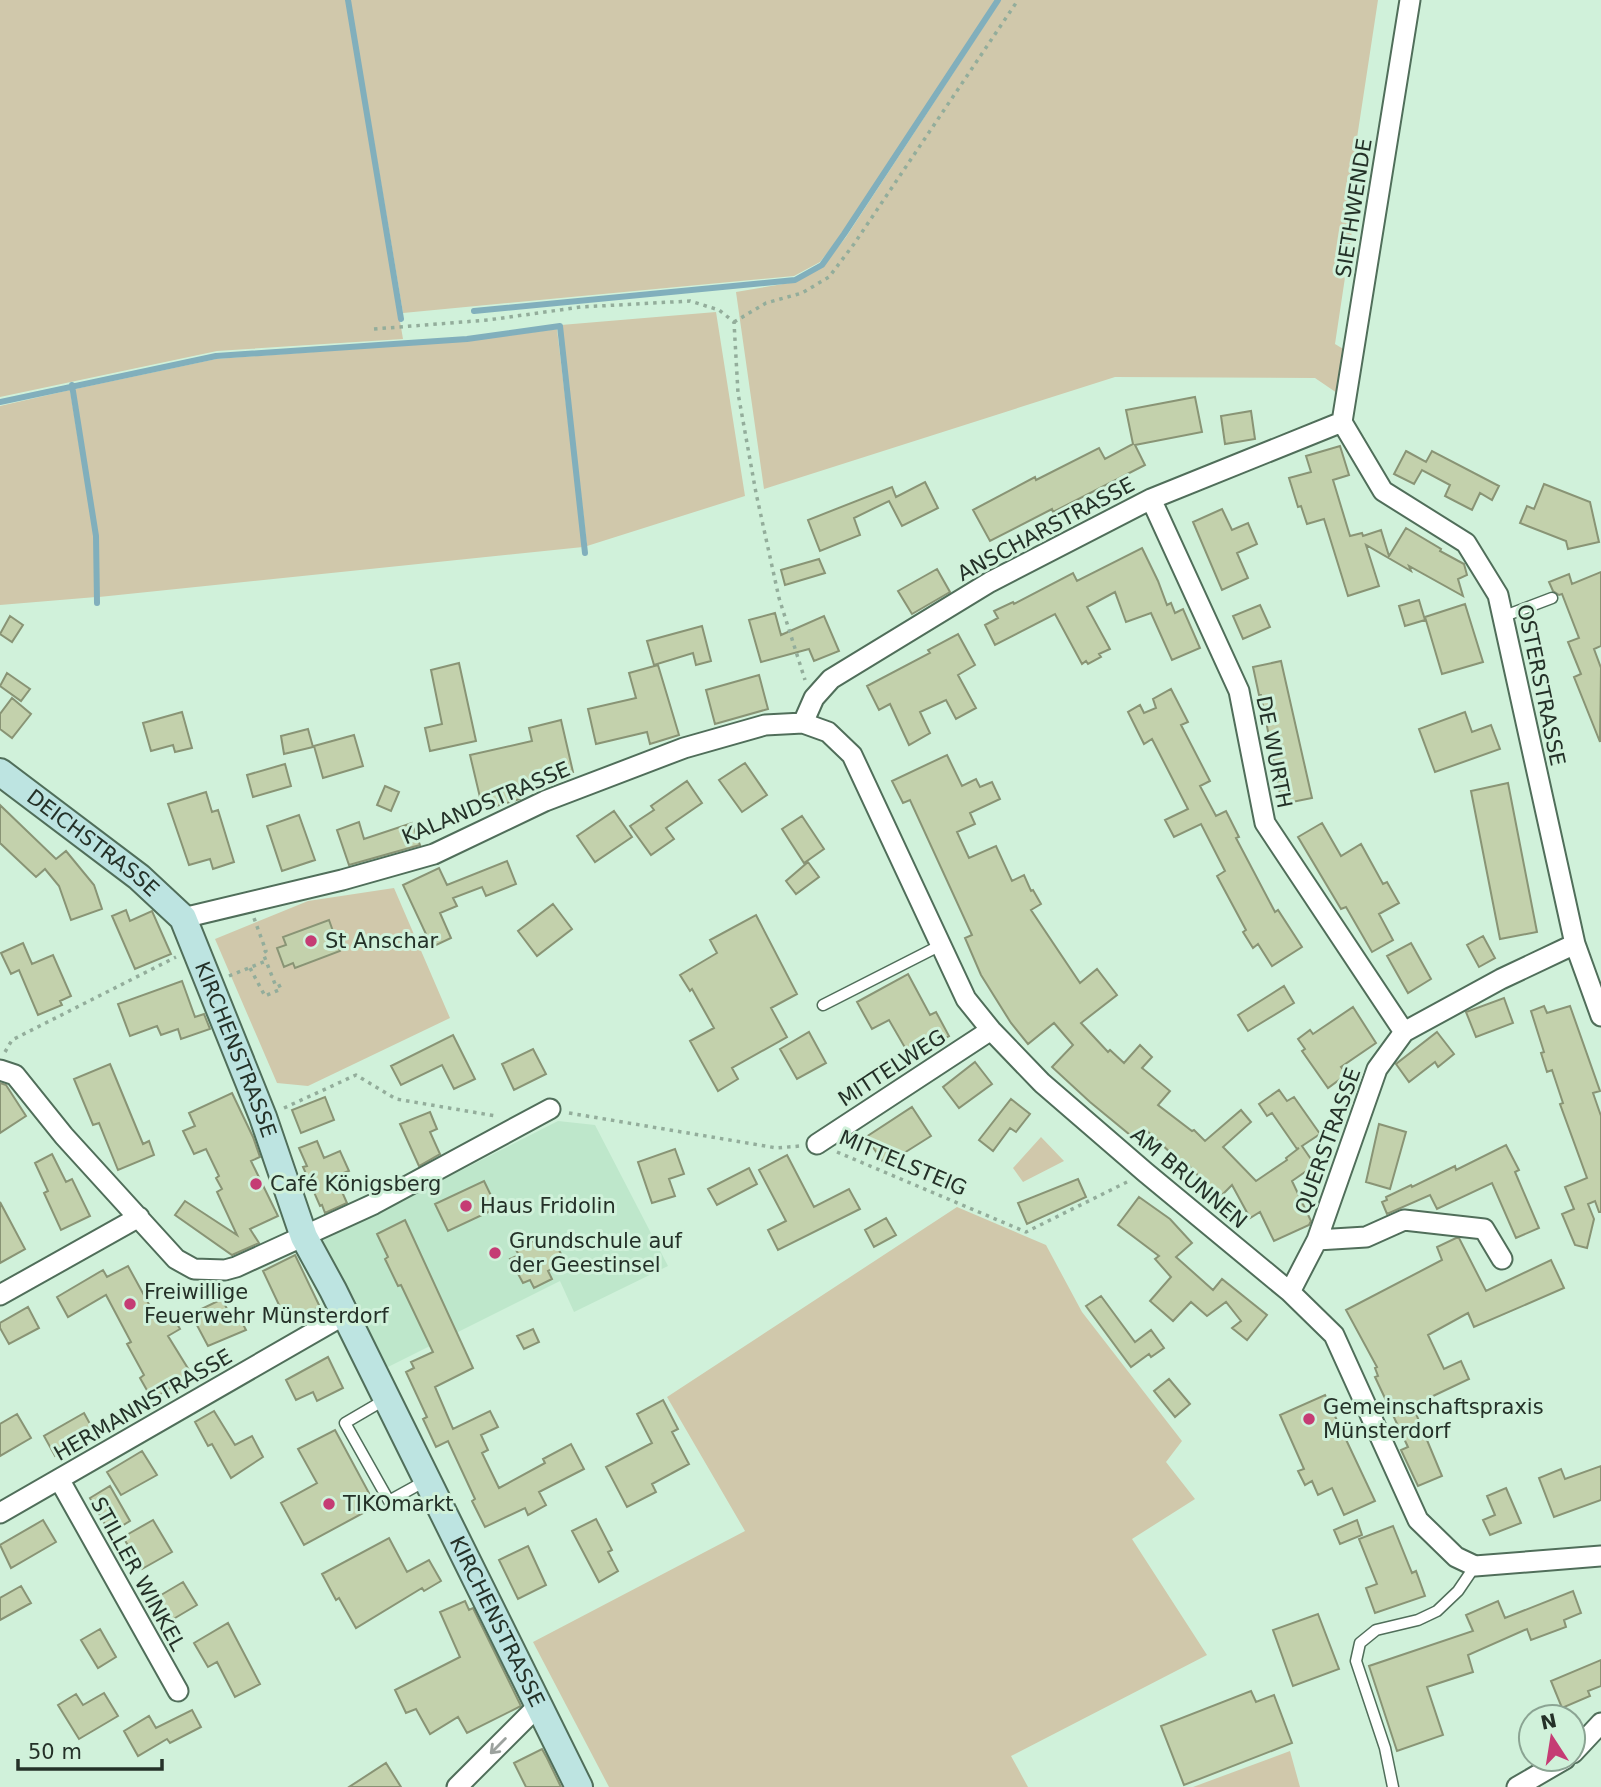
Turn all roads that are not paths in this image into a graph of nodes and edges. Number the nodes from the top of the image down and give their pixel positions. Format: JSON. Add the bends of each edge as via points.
{"nodes":[{"id":1,"x":1410,"y":0,"type":"edge"},
{"id":2,"x":1342,"y":422,"type":"junction"},
{"id":3,"x":1151,"y":499,"type":"junction"},
{"id":4,"x":1552,"y":598,"type":"dead end"},
{"id":5,"x":1502,"y":617,"type":"junction"},
{"id":6,"x":803,"y":723,"type":"junction"},
{"id":7,"x":0,"y":772,"type":"edge"},
{"id":8,"x":183,"y":918,"type":"junction"},
{"id":9,"x":1575,"y":944,"type":"junction"},
{"id":10,"x":941,"y":945,"type":"junction"},
{"id":11,"x":823,"y":1005,"type":"dead end"},
{"id":12,"x":1601,"y":1016,"type":"edge"},
{"id":13,"x":991,"y":1030,"type":"junction"},
{"id":14,"x":1404,"y":1032,"type":"junction"},
{"id":15,"x":0,"y":1070,"type":"edge"},
{"id":16,"x":550,"y":1109,"type":"road end"},
{"id":17,"x":817,"y":1144,"type":"road end"},
{"id":18,"x":139,"y":1217,"type":"junction"},
{"id":19,"x":304,"y":1237,"type":"junction"},
{"id":20,"x":1317,"y":1240,"type":"junction"},
{"id":21,"x":1502,"y":1259,"type":"dead end"},
{"id":22,"x":1290,"y":1292,"type":"junction"},
{"id":23,"x":0,"y":1294,"type":"edge"},
{"id":24,"x":344,"y":1315,"type":"junction"},
{"id":25,"x":387,"y":1399,"type":"junction"},
{"id":26,"x":59,"y":1479,"type":"junction"},
{"id":27,"x":427,"y":1479,"type":"junction"},
{"id":28,"x":0,"y":1513,"type":"edge"},
{"id":29,"x":1601,"y":1556,"type":"edge"},
{"id":30,"x":1475,"y":1566,"type":"junction"},
{"id":31,"x":178,"y":1691,"type":"dead end"},
{"id":32,"x":539,"y":1705,"type":"junction"},
{"id":33,"x":1601,"y":1724,"type":"edge"},
{"id":34,"x":1587,"y":1738,"type":"edge"},
{"id":35,"x":1541,"y":1773,"type":"edge"},
{"id":36,"x":457,"y":1787,"type":"edge"},
{"id":37,"x":579,"y":1787,"type":"edge"},
{"id":38,"x":1393,"y":1787,"type":"edge"},
{"id":39,"x":1517,"y":1787,"type":"edge"}],
"edges":[{"from":1,"to":2,"type":"street","name":"SIETHWENDE"},
{"from":2,"to":3,"type":"street","name":"ANSCHARSTRASSE"},
{"from":2,"to":5,"type":"street","name":"OSTERSTRASSE","via":[[1383,492],[1465,543],[1498,595]]},
{"from":3,"to":6,"type":"street","name":"ANSCHARSTRASSE","via":[[990,582],[831,679],[814,698]]},
{"from":3,"to":14,"type":"street","name":"DE WURTH","via":[[1240,691],[1265,823]]},
{"from":4,"to":5,"type":"lane"},
{"from":5,"to":9,"type":"street","name":"OSTERSTRASSE"},
{"from":6,"to":8,"type":"street","name":"KALANDSTRASSE","via":[[765,725],[684,748],[544,801],[434,854]]},
{"from":6,"to":10,"type":"street","name":"AM BRUNNEN","via":[[828,732],[852,755]]},
{"from":7,"to":8,"type":"street","name":"DEICHSTRASSE","via":[[139,877]]},
{"from":8,"to":19,"type":"street","name":"KIRCHENSTRASSE","via":[[263,1117]]},
{"from":9,"to":12,"type":"street","name":"OSTERSTRASSE"},
{"from":9,"to":14,"type":"street","name":"QUERSTRASSE"},
{"from":10,"to":11,"type":"lane"},
{"from":10,"to":13,"type":"street","name":"AM BRUNNEN","via":[[966,999]]},
{"from":13,"to":17,"type":"street","name":"MITTELWEG"},
{"from":13,"to":22,"type":"street","name":"AM BRUNNEN","via":[[1042,1083]]},
{"from":14,"to":20,"type":"street","name":"QUERSTRASSE","via":[[1377,1069]]},
{"from":15,"to":18,"type":"street","via":[[15,1075]]},
{"from":16,"to":19,"type":"street"},
{"from":18,"to":19,"type":"street","via":[[176,1259],[194,1269],[236,1267]]},
{"from":18,"to":23,"type":"street"},
{"from":19,"to":24,"type":"street","name":"KIRCHENSTRASSE"},
{"from":20,"to":21,"type":"street","via":[[1366,1237],[1404,1220],[1484,1229]]},
{"from":20,"to":22,"type":"street","name":"QUERSTRASSE"},
{"from":22,"to":30,"type":"street","name":"AM BRUNNEN","via":[[1334,1335],[1419,1520],[1456,1557]]},
{"from":24,"to":25,"type":"street","name":"KIRCHENSTRASSE"},
{"from":24,"to":26,"type":"street","name":"HERMANNSTRASSE"},
{"from":25,"to":27,"type":"street","name":"KIRCHENSTRASSE"},
{"from":25,"to":27,"type":"lane","via":[[345,1423],[389,1501]]},
{"from":26,"to":28,"type":"street","name":"HERMANNSTRASSE"},
{"from":26,"to":31,"type":"street","name":"STILLER WINKEL"},
{"from":27,"to":32,"type":"street","name":"KIRCHENSTRASSE"},
{"from":29,"to":30,"type":"street"},
{"from":30,"to":38,"type":"lane","via":[[1437,1611],[1376,1630],[1360,1643],[1356,1661]]},
{"from":32,"to":36,"type":"street","one_way":true},
{"from":32,"to":37,"type":"street","name":"KIRCHENSTRASSE"},
{"from":33,"to":34,"type":"street"},
{"from":35,"to":39,"type":"street"}]}
